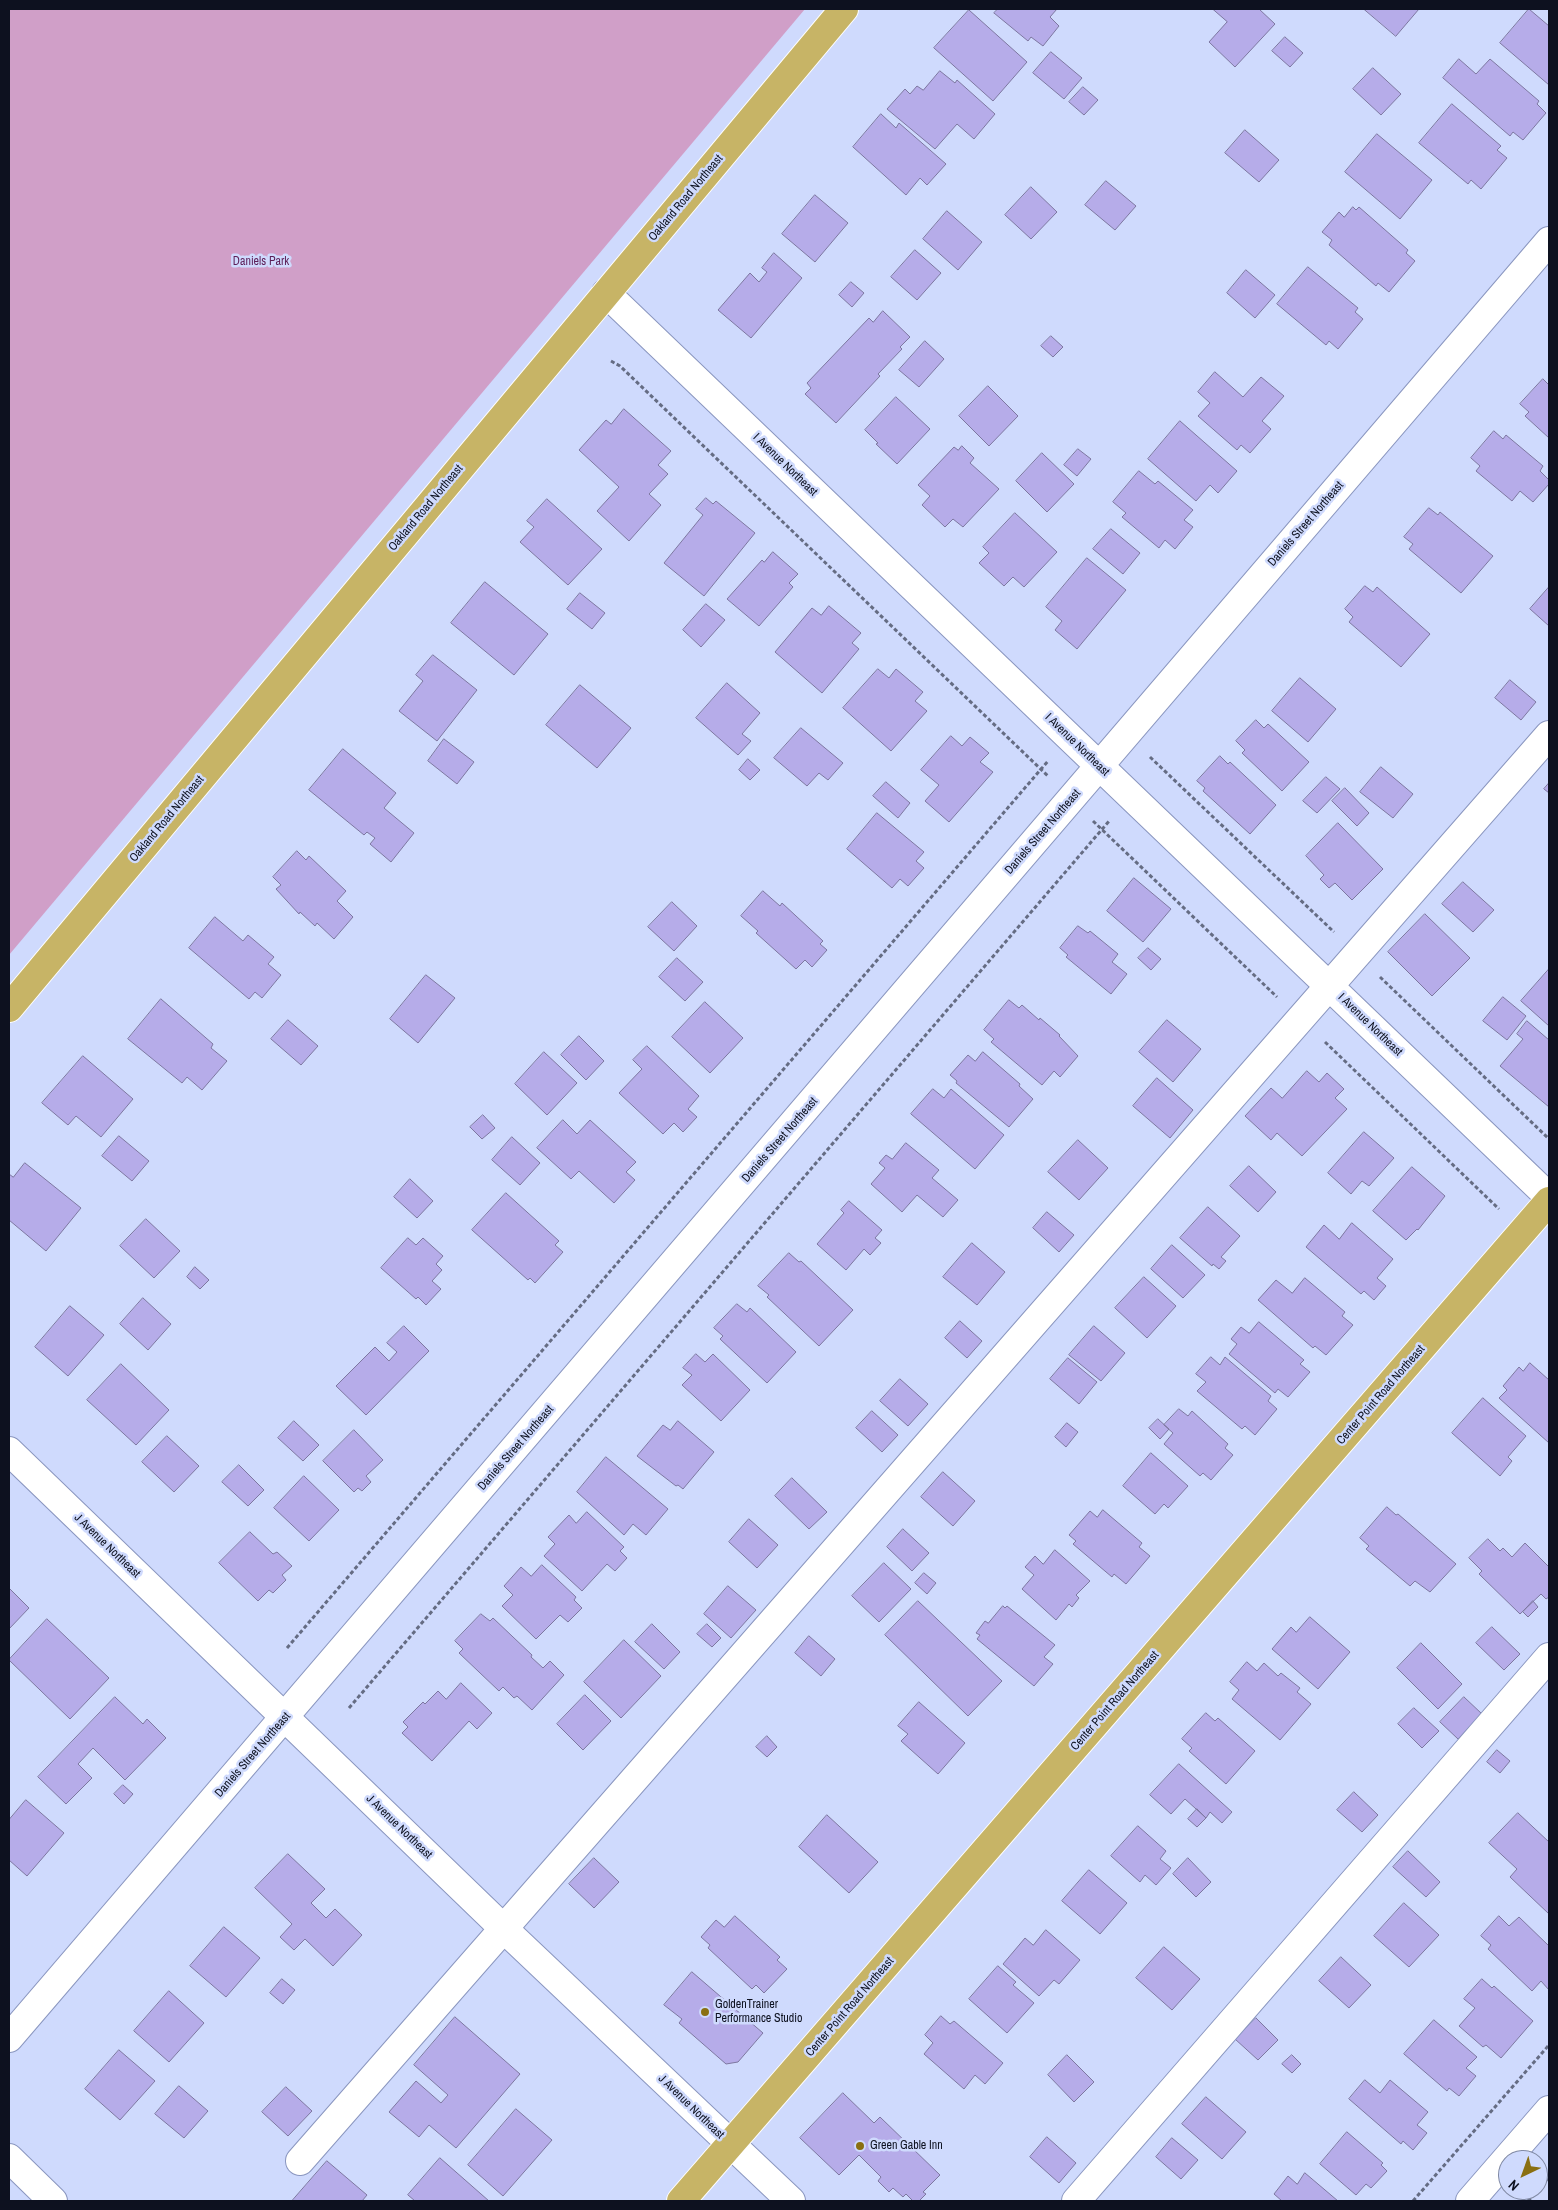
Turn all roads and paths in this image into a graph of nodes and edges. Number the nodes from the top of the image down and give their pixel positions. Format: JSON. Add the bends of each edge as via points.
{"nodes":[{"id":1,"x":844,"y":9,"type":"edge"},
{"id":2,"x":1549,"y":241,"type":"edge"},
{"id":3,"x":606,"y":293,"type":"junction"},
{"id":4,"x":611,"y":362,"type":"dead end"},
{"id":5,"x":1549,"y":735,"type":"edge"},
{"id":6,"x":1099,"y":766,"type":"junction"},
{"id":7,"x":1040,"y":768,"type":"junction"},
{"id":8,"x":1052,"y":780,"type":"dead end"},
{"id":9,"x":1112,"y":817,"type":"dead end"},
{"id":10,"x":1330,"y":987,"type":"junction"},
{"id":11,"x":10,"y":1004,"type":"edge"},
{"id":12,"x":1549,"y":1199,"type":"edge"},
{"id":13,"x":9,"y":1451,"type":"edge"},
{"id":14,"x":287,"y":1648,"type":"dead end"},
{"id":15,"x":1549,"y":1658,"type":"edge"},
{"id":16,"x":349,"y":1708,"type":"dead end"},
{"id":17,"x":285,"y":1718,"type":"junction"},
{"id":18,"x":504,"y":1928,"type":"junction"},
{"id":19,"x":9,"y":2038,"type":"edge"},
{"id":20,"x":1549,"y":2045,"type":"edge"},
{"id":21,"x":1549,"y":2110,"type":"edge"},
{"id":22,"x":731,"y":2144,"type":"junction"},
{"id":23,"x":9,"y":2158,"type":"edge"},
{"id":24,"x":300,"y":2160,"type":"dead end"},
{"id":25,"x":1549,"y":2177,"type":"edge"},
{"id":26,"x":53,"y":2201,"type":"edge"},
{"id":27,"x":681,"y":2201,"type":"edge"},
{"id":28,"x":791,"y":2201,"type":"edge"},
{"id":29,"x":1076,"y":2201,"type":"edge"},
{"id":30,"x":1413,"y":2201,"type":"edge"},
{"id":31,"x":1470,"y":2201,"type":"edge"},
{"id":32,"x":1528,"y":2201,"type":"edge"}],
"edges":[{"from":1,"to":3,"type":"main road","name":"Oakland Road Northeast"},
{"from":2,"to":6,"type":"street","name":"Daniels Street Northeast"},
{"from":3,"to":6,"type":"street","name":"I Avenue Northeast"},
{"from":3,"to":11,"type":"main road","name":"Oakland Road Northeast"},
{"from":4,"to":7,"type":"path","via":[[620,366]]},
{"from":5,"to":10,"type":"street"},
{"from":6,"to":10,"type":"street","name":"I Avenue Northeast"},
{"from":6,"to":17,"type":"street","name":"Daniels Street Northeast"},
{"from":7,"to":8,"type":"path"},
{"from":7,"to":14,"type":"path"},
{"from":9,"to":16,"type":"path"},
{"from":10,"to":12,"type":"street","name":"I Avenue Northeast"},
{"from":10,"to":18,"type":"street"},
{"from":12,"to":22,"type":"main road","name":"Center Point Road Northeast"},
{"from":13,"to":17,"type":"street","name":"J Avenue Northeast"},
{"from":15,"to":29,"type":"street"},
{"from":17,"to":18,"type":"street","name":"J Avenue Northeast"},
{"from":17,"to":19,"type":"street","name":"Daniels Street Northeast"},
{"from":18,"to":22,"type":"street","name":"J Avenue Northeast"},
{"from":18,"to":24,"type":"street"},
{"from":20,"to":30,"type":"path"},
{"from":21,"to":31,"type":"street"},
{"from":22,"to":27,"type":"main road","name":"Center Point Road Northeast"},
{"from":22,"to":28,"type":"street","name":"J Avenue Northeast"},
{"from":23,"to":26,"type":"street"},
{"from":25,"to":32,"type":"path"}]}
